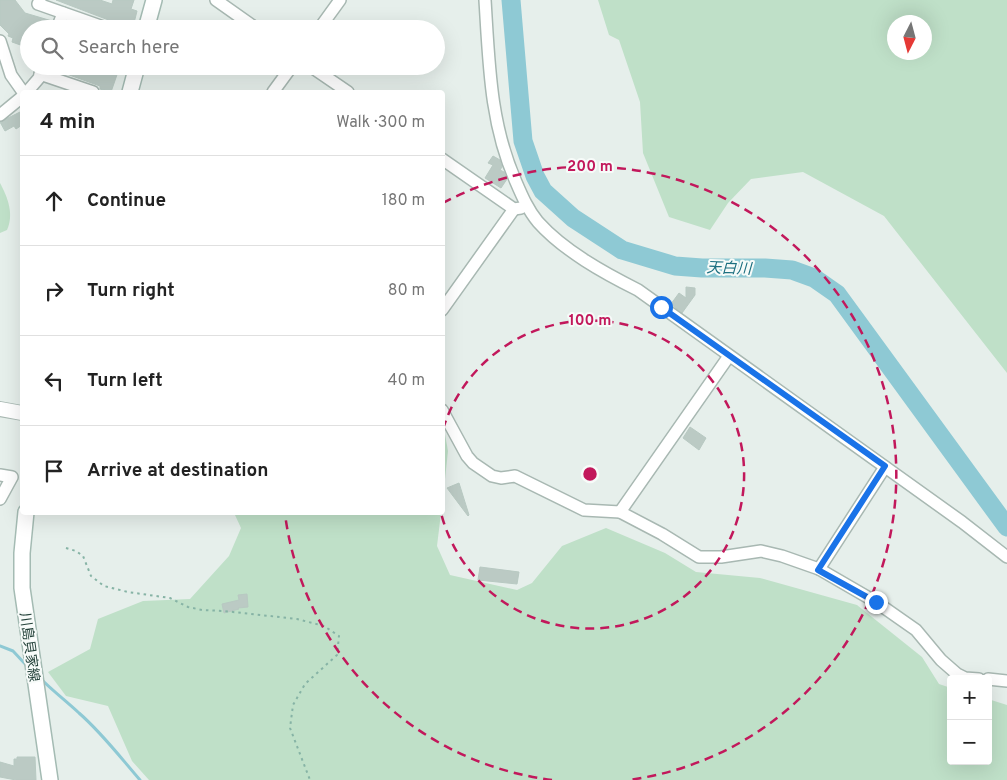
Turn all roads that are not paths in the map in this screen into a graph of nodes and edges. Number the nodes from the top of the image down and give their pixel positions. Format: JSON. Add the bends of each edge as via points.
{"nodes":[{"id":1,"x":40,"y":0,"type":"edge"},
{"id":2,"x":154,"y":0,"type":"edge"},
{"id":3,"x":216,"y":0,"type":"edge"},
{"id":4,"x":340,"y":0,"type":"edge"},
{"id":5,"x":486,"y":0,"type":"edge"},
{"id":6,"x":63,"y":13,"type":"junction"},
{"id":7,"x":60,"y":20,"type":"edge"},
{"id":8,"x":83,"y":20,"type":"edge"},
{"id":9,"x":148,"y":20,"type":"edge"},
{"id":10,"x":244,"y":20,"type":"edge"},
{"id":11,"x":326,"y":20,"type":"edge"},
{"id":12,"x":0,"y":41,"type":"edge"},
{"id":13,"x":39,"y":75,"type":"edge"},
{"id":14,"x":54,"y":75,"type":"edge"},
{"id":15,"x":134,"y":75,"type":"edge"},
{"id":16,"x":286,"y":75,"type":"edge"},
{"id":17,"x":323,"y":75,"type":"edge"},
{"id":18,"x":22,"y":90,"type":"edge"},
{"id":19,"x":28,"y":90,"type":"edge"},
{"id":20,"x":88,"y":90,"type":"edge"},
{"id":21,"x":130,"y":90,"type":"edge"},
{"id":22,"x":275,"y":90,"type":"edge"},
{"id":23,"x":345,"y":90,"type":"edge"},
{"id":24,"x":20,"y":99,"type":"edge"},
{"id":25,"x":0,"y":115,"type":"edge"},
{"id":26,"x":445,"y":161,"type":"edge"},
{"id":27,"x":528,"y":208,"type":"junction"},
{"id":28,"x":514,"y":209,"type":"junction"},
{"id":29,"x":445,"y":306,"type":"edge"},
{"id":30,"x":729,"y":356,"type":"junction"},
{"id":31,"x":0,"y":409,"type":"edge"},
{"id":32,"x":20,"y":413,"type":"edge"},
{"id":33,"x":445,"y":416,"type":"edge"},
{"id":34,"x":885,"y":466,"type":"junction"},
{"id":35,"x":0,"y":475,"type":"edge"},
{"id":36,"x":0,"y":499,"type":"edge"},
{"id":37,"x":620,"y":512,"type":"junction"},
{"id":38,"x":26,"y":515,"type":"edge"},
{"id":39,"x":1007,"y":556,"type":"edge"},
{"id":40,"x":818,"y":570,"type":"junction"},
{"id":41,"x":959,"y":675,"type":"edge"},
{"id":42,"x":992,"y":679,"type":"edge"},
{"id":43,"x":1007,"y":681,"type":"edge"},
{"id":44,"x":50,"y":780,"type":"edge"}],
"edges":[{"from":1,"to":6,"type":"street","via":[[38,4]]},
{"from":2,"to":9,"type":"main road"},
{"from":3,"to":10,"type":"street"},
{"from":4,"to":11,"type":"street"},
{"from":5,"to":27,"type":"street","via":[[490,78],[499,133],[511,172]]},
{"from":6,"to":7,"type":"street"},
{"from":6,"to":8,"type":"street"},
{"from":12,"to":18,"type":"street","via":[[11,75]]},
{"from":13,"to":19,"type":"street"},
{"from":14,"to":20,"type":"street"},
{"from":15,"to":21,"type":"main road"},
{"from":16,"to":22,"type":"street"},
{"from":17,"to":23,"type":"street"},
{"from":24,"to":25,"type":"street"},
{"from":26,"to":28,"type":"street"},
{"from":27,"to":28,"type":"street"},
{"from":27,"to":30,"type":"street","via":[[567,247],[608,275],[638,290]]},
{"from":28,"to":29,"type":"street"},
{"from":30,"to":34,"type":"street"},
{"from":30,"to":37,"type":"street"},
{"from":31,"to":32,"type":"street"},
{"from":33,"to":37,"type":"street","via":[[467,456],[492,476],[515,476],[584,510]]},
{"from":34,"to":39,"type":"street"},
{"from":34,"to":40,"type":"street"},
{"from":35,"to":36,"type":"street","via":[[12,477]]},
{"from":37,"to":40,"type":"street","via":[[699,557],[761,551]]},
{"from":38,"to":44,"type":"main road","name":"川島貝家線","via":[[21,569]]},
{"from":40,"to":41,"type":"street","via":[[876,602],[916,630],[941,660]]},
{"from":42,"to":43,"type":"street"}]}
